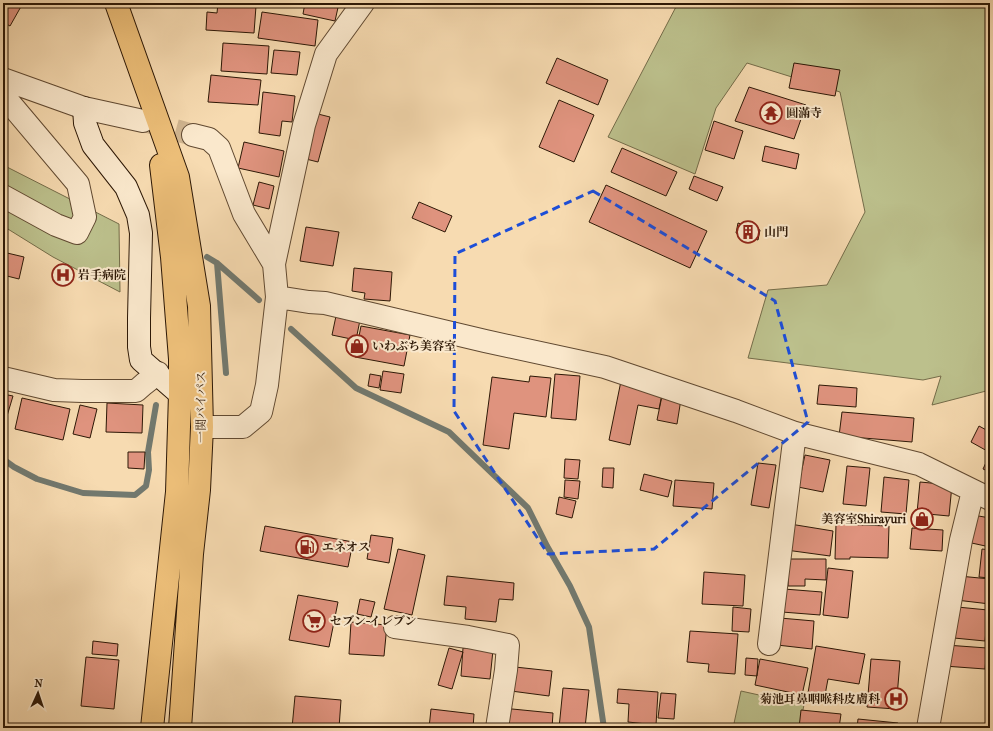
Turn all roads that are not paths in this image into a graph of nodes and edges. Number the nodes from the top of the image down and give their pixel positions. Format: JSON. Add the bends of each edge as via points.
{"nodes":[{"id":1,"x":116,"y":3,"type":"edge"},
{"id":2,"x":363,"y":3,"type":"edge"},
{"id":3,"x":3,"y":79,"type":"edge"},
{"id":4,"x":148,"y":93,"type":"junction"},
{"id":5,"x":3,"y":95,"type":"edge"},
{"id":6,"x":84,"y":108,"type":"junction"},
{"id":7,"x":143,"y":121,"type":"tunnel mouth"},
{"id":8,"x":193,"y":135,"type":"tunnel mouth"},
{"id":9,"x":3,"y":196,"type":"edge"},
{"id":10,"x":274,"y":264,"type":"junction"},
{"id":11,"x":277,"y":296,"type":"junction"},
{"id":12,"x":158,"y":373,"type":"junction"},
{"id":13,"x":3,"y":378,"type":"edge"},
{"id":14,"x":180,"y":394,"type":"junction"},
{"id":15,"x":202,"y":427,"type":"junction"},
{"id":16,"x":795,"y":433,"type":"junction"},
{"id":17,"x":981,"y":495,"type":"edge"},
{"id":18,"x":395,"y":627,"type":"dead end"},
{"id":19,"x":769,"y":644,"type":"dead end"},
{"id":20,"x":152,"y":728,"type":"edge"},
{"id":21,"x":180,"y":728,"type":"edge"},
{"id":22,"x":497,"y":728,"type":"edge"},
{"id":23,"x":928,"y":728,"type":"edge"}],
"edges":[{"from":1,"to":4,"type":"highway","name":"一関バイパス"},
{"from":2,"to":10,"type":"street","via":[[326,54],[304,126]]},
{"from":3,"to":6,"type":"street"},
{"from":4,"to":14,"type":"highway","name":"一関バイパス","via":[[164,182],[172,257],[180,359]]},
{"from":4,"to":15,"type":"highway","name":"一関バイパス","via":[[178,177],[200,306]]},
{"from":5,"to":9,"type":"street","via":[[78,184],[85,217],[77,233],[56,225]]},
{"from":6,"to":7,"type":"street"},
{"from":6,"to":12,"type":"street","via":[[85,123],[93,145],[126,187],[138,215],[141,233],[139,348],[141,360]]},
{"from":8,"to":10,"type":"street","via":[[209,139],[219,148],[244,214]]},
{"from":10,"to":11,"type":"street"},
{"from":11,"to":15,"type":"street","via":[[267,384],[261,412],[243,427]]},
{"from":11,"to":16,"type":"street","via":[[325,303],[605,367]]},
{"from":12,"to":13,"type":"street","via":[[136,391],[54,390]]},
{"from":12,"to":14,"type":"street"},
{"from":14,"to":20,"type":"highway","name":"一関バイパス","via":[[177,492]]},
{"from":15,"to":21,"type":"highway","name":"一関バイパス"},
{"from":16,"to":17,"type":"street","via":[[919,464]]},
{"from":16,"to":19,"type":"street"},
{"from":17,"to":23,"type":"street","via":[[961,540]]},
{"from":18,"to":22,"type":"street","via":[[508,645]]}]}
